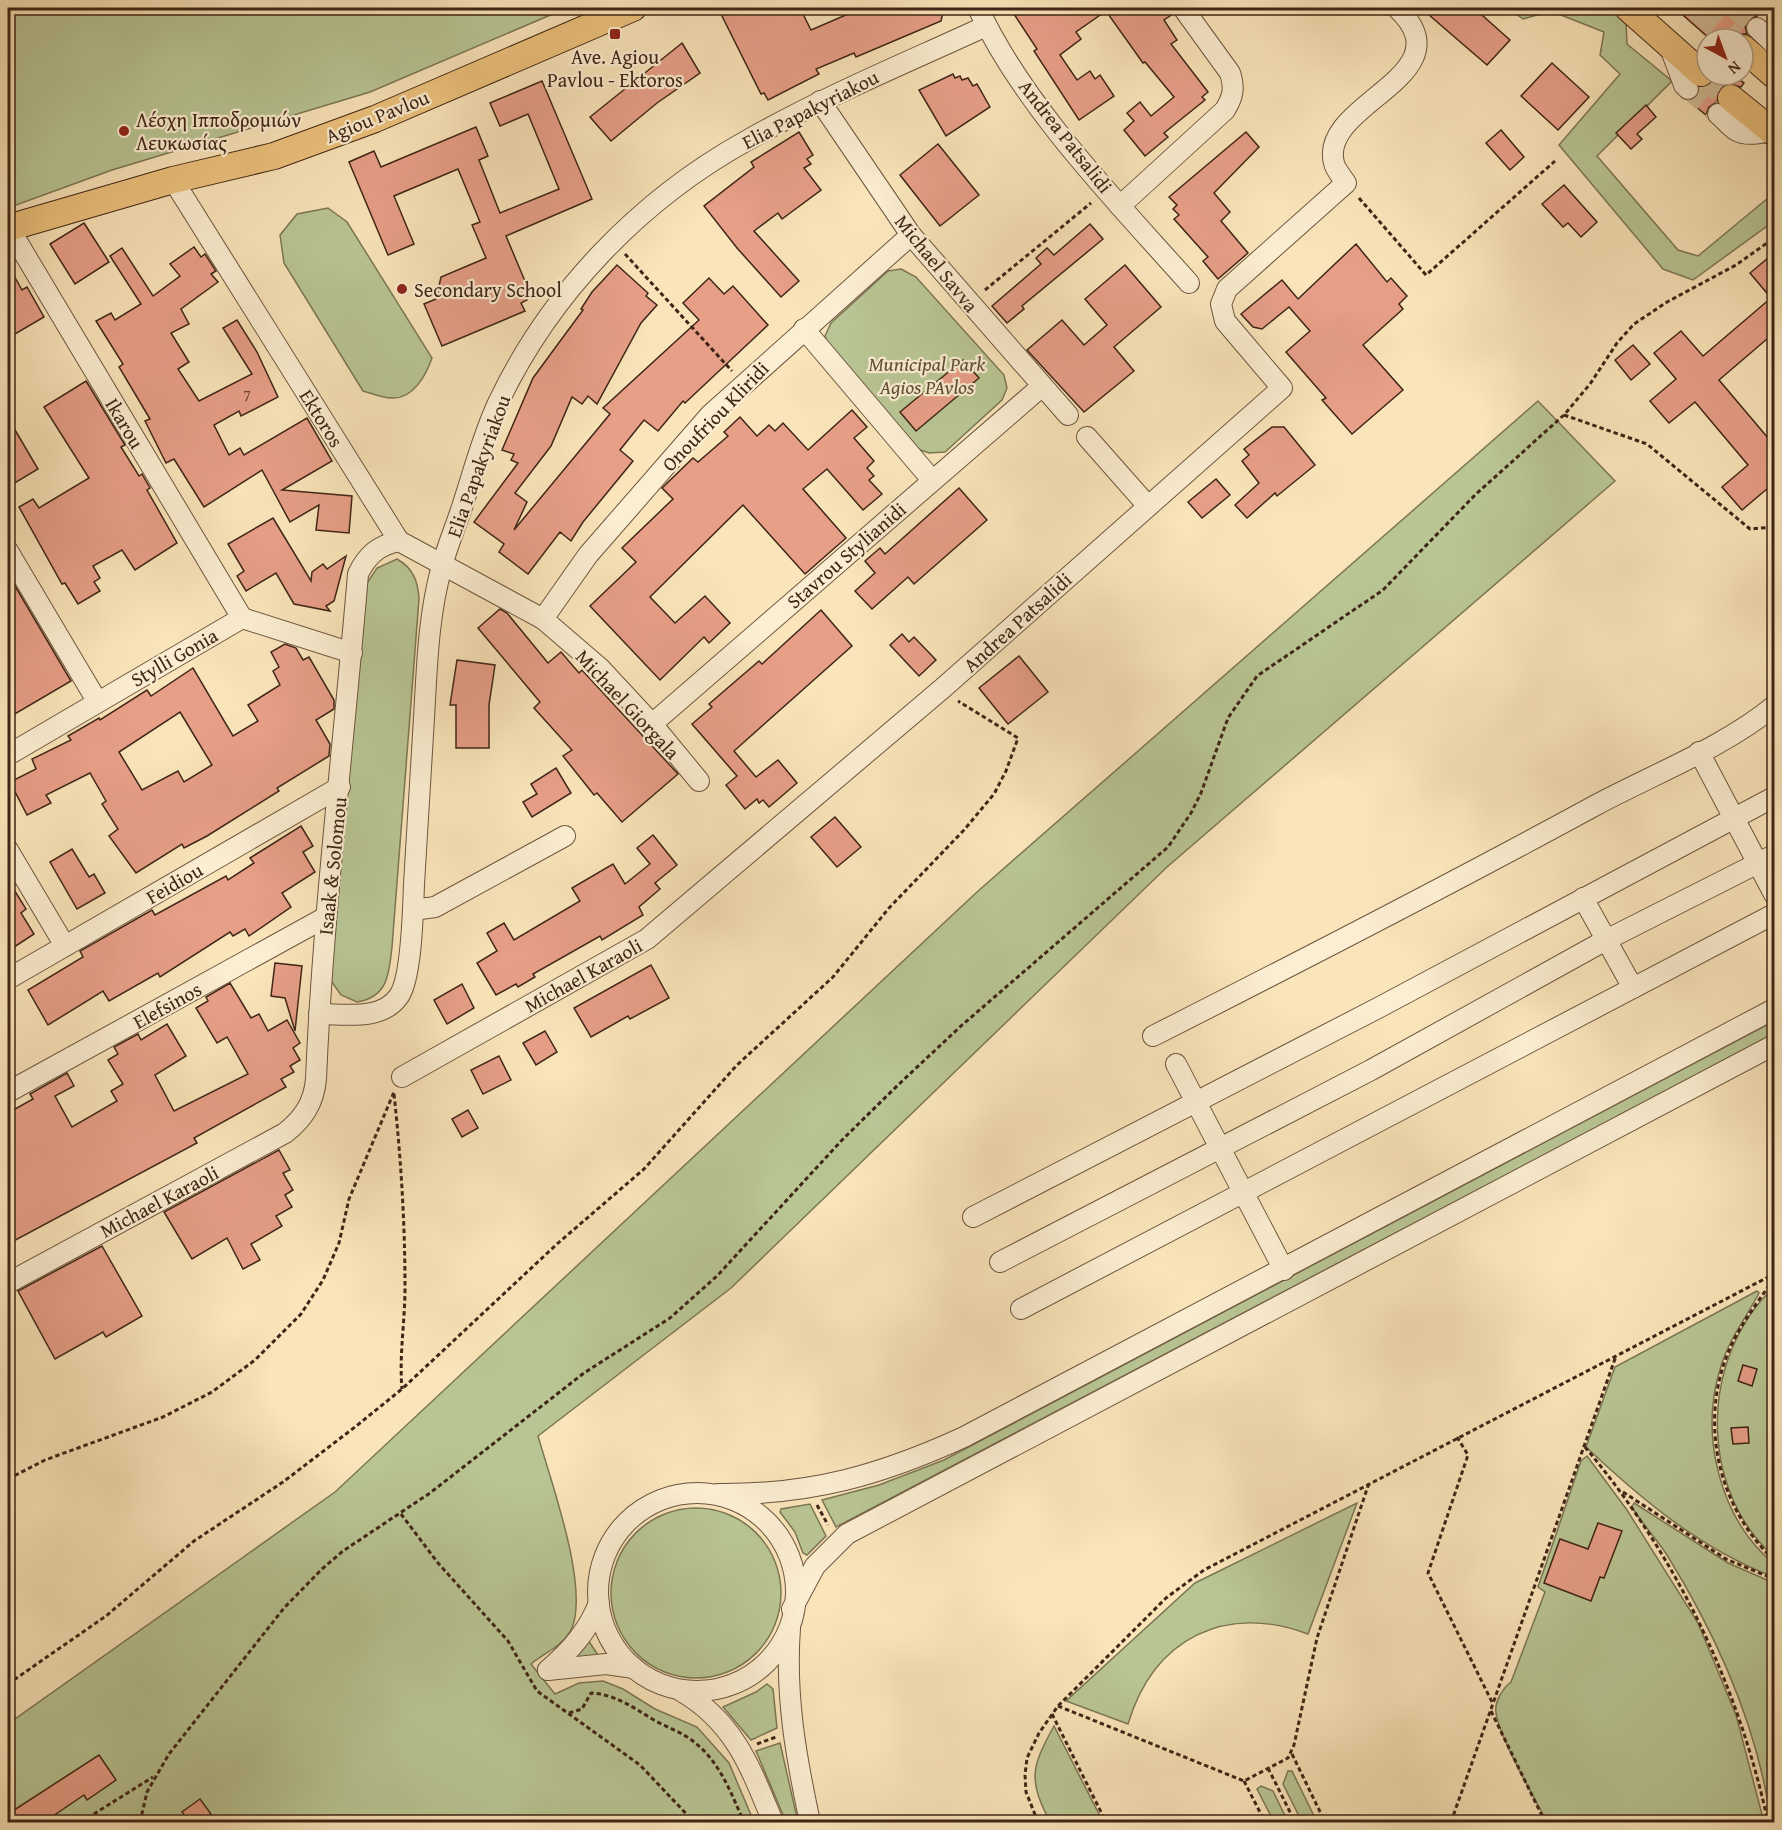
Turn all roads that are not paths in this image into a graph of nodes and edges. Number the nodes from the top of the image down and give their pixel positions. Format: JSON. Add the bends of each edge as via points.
{"nodes":[{"id":1,"x":633,"y":8,"type":"edge"},
{"id":2,"x":978,"y":8,"type":"edge"},
{"id":3,"x":1183,"y":8,"type":"edge"},
{"id":4,"x":1397,"y":8,"type":"edge"},
{"id":5,"x":1633,"y":9,"type":"edge"},
{"id":6,"x":986,"y":26,"type":"junction"},
{"id":7,"x":1755,"y":39,"type":"tunnel mouth"},
{"id":8,"x":1774,"y":44,"type":"edge"},
{"id":9,"x":1755,"y":46,"type":"tunnel mouth"},
{"id":10,"x":1774,"y":75,"type":"edge"},
{"id":11,"x":1695,"y":81,"type":"tunnel mouth"},
{"id":12,"x":820,"y":101,"type":"junction"},
{"id":13,"x":1725,"y":106,"type":"tunnel mouth"},
{"id":14,"x":1773,"y":130,"type":"edge"},
{"id":15,"x":173,"y":180,"type":"junction"},
{"id":16,"x":1120,"y":206,"type":"junction"},
{"id":17,"x":8,"y":228,"type":"edge"},
{"id":18,"x":911,"y":235,"type":"junction"},
{"id":19,"x":1189,"y":283,"type":"dead end"},
{"id":20,"x":804,"y":329,"type":"junction"},
{"id":21,"x":1041,"y":387,"type":"junction"},
{"id":22,"x":1068,"y":415,"type":"dead end"},
{"id":23,"x":1087,"y":437,"type":"dead end"},
{"id":24,"x":932,"y":480,"type":"junction"},
{"id":25,"x":1147,"y":505,"type":"junction"},
{"id":26,"x":399,"y":541,"type":"junction"},
{"id":27,"x":8,"y":550,"type":"edge"},
{"id":28,"x":442,"y":564,"type":"junction"},
{"id":29,"x":242,"y":618,"type":"junction"},
{"id":30,"x":543,"y":619,"type":"junction"},
{"id":31,"x":352,"y":653,"type":"junction"},
{"id":32,"x":97,"y":701,"type":"junction"},
{"id":33,"x":1774,"y":706,"type":"edge"},
{"id":34,"x":652,"y":724,"type":"junction"},
{"id":35,"x":1699,"y":752,"type":"junction"},
{"id":36,"x":8,"y":755,"type":"edge"},
{"id":37,"x":699,"y":781,"type":"dead end"},
{"id":38,"x":340,"y":787,"type":"junction"},
{"id":39,"x":1774,"y":797,"type":"edge"},
{"id":40,"x":1734,"y":817,"type":"junction"},
{"id":41,"x":565,"y":836,"type":"dead end"},
{"id":42,"x":8,"y":850,"type":"edge"},
{"id":43,"x":751,"y":853,"type":"joint"},
{"id":44,"x":1767,"y":859,"type":"edge"},
{"id":45,"x":1774,"y":894,"type":"edge"},
{"id":46,"x":1583,"y":898,"type":"junction"},
{"id":47,"x":413,"y":910,"type":"junction"},
{"id":48,"x":1774,"y":914,"type":"edge"},
{"id":49,"x":326,"y":917,"type":"junction"},
{"id":50,"x":1606,"y":940,"type":"junction"},
{"id":51,"x":65,"y":946,"type":"junction"},
{"id":52,"x":8,"y":979,"type":"edge"},
{"id":53,"x":1633,"y":988,"type":"junction"},
{"id":54,"x":1774,"y":1009,"type":"edge"},
{"id":55,"x":319,"y":1014,"type":"junction"},
{"id":56,"x":1153,"y":1036,"type":"dead end"},
{"id":57,"x":1774,"y":1045,"type":"edge"},
{"id":58,"x":1176,"y":1064,"type":"dead end"},
{"id":59,"x":316,"y":1079,"type":"joint"},
{"id":60,"x":398,"y":1085,"type":"road end"},
{"id":61,"x":8,"y":1092,"type":"edge"},
{"id":62,"x":1195,"y":1101,"type":"junction"},
{"id":63,"x":1220,"y":1148,"type":"junction"},
{"id":64,"x":1243,"y":1191,"type":"junction"},
{"id":65,"x":974,"y":1217,"type":"dead end"},
{"id":66,"x":1000,"y":1262,"type":"dead end"},
{"id":67,"x":1284,"y":1270,"type":"junction"},
{"id":68,"x":8,"y":1283,"type":"edge"},
{"id":69,"x":1021,"y":1309,"type":"dead end"},
{"id":70,"x":718,"y":1494,"type":"junction"},
{"id":71,"x":599,"y":1603,"type":"junction"},
{"id":72,"x":792,"y":1610,"type":"junction"},
{"id":73,"x":634,"y":1668,"type":"junction"},
{"id":74,"x":681,"y":1691,"type":"junction"},
{"id":75,"x":773,"y":1822,"type":"edge"},
{"id":76,"x":810,"y":1822,"type":"edge"}],
"edges":[{"from":1,"to":15,"type":"main road","name":"Agiou Pavlou","via":[[375,119],[274,156]]},
{"from":2,"to":6,"type":"street","name":"Andrea Patsalidi"},
{"from":3,"to":16,"type":"street","via":[[1230,74],[1234,85],[1232,98],[1226,110]]},
{"from":4,"to":25,"type":"street","name":"Andrea Patsalidi","via":[[1413,22],[1418,44],[1404,72],[1345,126],[1335,141],[1333,162],[1346,183],[1227,290],[1221,304],[1224,321],[1282,388]]},
{"from":5,"to":11,"type":"main road","via":[[1668,44]]},
{"from":6,"to":12,"type":"street","name":"Elia Papakyriakou"},
{"from":6,"to":16,"type":"street","name":"Andrea Patsalidi","via":[[1045,117]]},
{"from":7,"to":8,"type":"street"},
{"from":9,"to":10,"type":"main road"},
{"from":12,"to":18,"type":"street","name":"Michael Savva"},
{"from":12,"to":28,"type":"street","name":"Elia Papakyriakou","via":[[745,141],[662,197],[555,305],[511,379],[487,430]]},
{"from":13,"to":14,"type":"main road"},
{"from":15,"to":17,"type":"main road","name":"Agiou Pavlou"},
{"from":15,"to":26,"type":"street","name":"Ektoros"},
{"from":16,"to":19,"type":"street","name":"Andrea Patsalidi"},
{"from":17,"to":29,"type":"street","name":"Ikarou"},
{"from":18,"to":20,"type":"street","name":"Onoufriou Kliridi"},
{"from":18,"to":21,"type":"street","name":"Michael Savva"},
{"from":20,"to":24,"type":"street"},
{"from":20,"to":30,"type":"street","name":"Onoufriou Kliridi","via":[[710,415],[588,555]]},
{"from":21,"to":22,"type":"street","name":"Michael Savva"},
{"from":21,"to":24,"type":"street","name":"Stavrou Stylianidi"},
{"from":23,"to":25,"type":"street"},
{"from":24,"to":34,"type":"street","name":"Stavrou Stylianidi"},
{"from":25,"to":43,"type":"street","name":"Andrea Patsalidi"},
{"from":26,"to":28,"type":"street","name":"Michael Giorgala"},
{"from":26,"to":31,"type":"street","via":[[374,551],[358,574]]},
{"from":27,"to":32,"type":"street"},
{"from":28,"to":30,"type":"street","name":"Michael Giorgala"},
{"from":28,"to":47,"type":"street","name":"Elia Papakyriakou","via":[[428,651]]},
{"from":29,"to":31,"type":"street"},
{"from":29,"to":32,"type":"street","name":"Stylli Gonia"},
{"from":30,"to":34,"type":"street","name":"Michael Giorgala","via":[[600,668]]},
{"from":31,"to":38,"type":"street","name":"Isaak & Solomou"},
{"from":32,"to":36,"type":"street","name":"Stylli Gonia"},
{"from":33,"to":35,"type":"street"},
{"from":34,"to":37,"type":"street","name":"Michael Giorgala"},
{"from":35,"to":40,"type":"street"},
{"from":35,"to":56,"type":"street"},
{"from":38,"to":49,"type":"street","name":"Isaak & Solomou"},
{"from":38,"to":51,"type":"street","name":"Feidiou"},
{"from":39,"to":40,"type":"street"},
{"from":40,"to":44,"type":"street"},
{"from":40,"to":46,"type":"street"},
{"from":41,"to":47,"type":"street","via":[[435,907]]},
{"from":42,"to":51,"type":"street"},
{"from":43,"to":60,"type":"street","name":"Michael Karaoli","via":[[647,939]]},
{"from":44,"to":45,"type":"street"},
{"from":44,"to":50,"type":"street"},
{"from":46,"to":50,"type":"street"},
{"from":46,"to":62,"type":"street"},
{"from":47,"to":55,"type":"street","name":"Elia Papakyriakou","via":[[406,977],[400,995],[384,1010],[373,1014]]},
{"from":48,"to":53,"type":"street"},
{"from":49,"to":55,"type":"street","name":"Isaak & Solomou"},
{"from":49,"to":61,"type":"street","name":"Elefsinos"},
{"from":50,"to":53,"type":"street"},
{"from":50,"to":63,"type":"street"},
{"from":51,"to":52,"type":"street","name":"Feidiou"},
{"from":53,"to":64,"type":"street"},
{"from":54,"to":67,"type":"street"},
{"from":55,"to":59,"type":"street","name":"Isaak & Solomou"},
{"from":57,"to":72,"type":"street","via":[[847,1534],[815,1566]]},
{"from":58,"to":62,"type":"street"},
{"from":59,"to":68,"type":"street","name":"Michael Karaoli","via":[[309,1107],[285,1133]]},
{"from":62,"to":63,"type":"street"},
{"from":62,"to":65,"type":"street"},
{"from":63,"to":64,"type":"street"},
{"from":63,"to":66,"type":"street"},
{"from":64,"to":67,"type":"street"},
{"from":64,"to":69,"type":"street"},
{"from":67,"to":70,"type":"street","via":[[907,1463],[824,1485],[757,1494]]},
{"from":70,"to":71,"type":"street","via":[[678,1496],[633,1516],[605,1555]]},
{"from":70,"to":72,"type":"street","via":[[748,1504],[779,1536],[790,1561]]},
{"from":71,"to":73,"type":"street","via":[[601,1623],[608,1637]]},
{"from":71,"to":73,"type":"street","via":[[580,1637],[548,1671],[606,1664]]},
{"from":72,"to":74,"type":"street","via":[[781,1642],[750,1677],[711,1691]]},
{"from":72,"to":76,"type":"street","via":[[788,1676],[792,1735]]},
{"from":73,"to":74,"type":"street","via":[[651,1681]]},
{"from":74,"to":75,"type":"street","via":[[737,1741]]}]}
